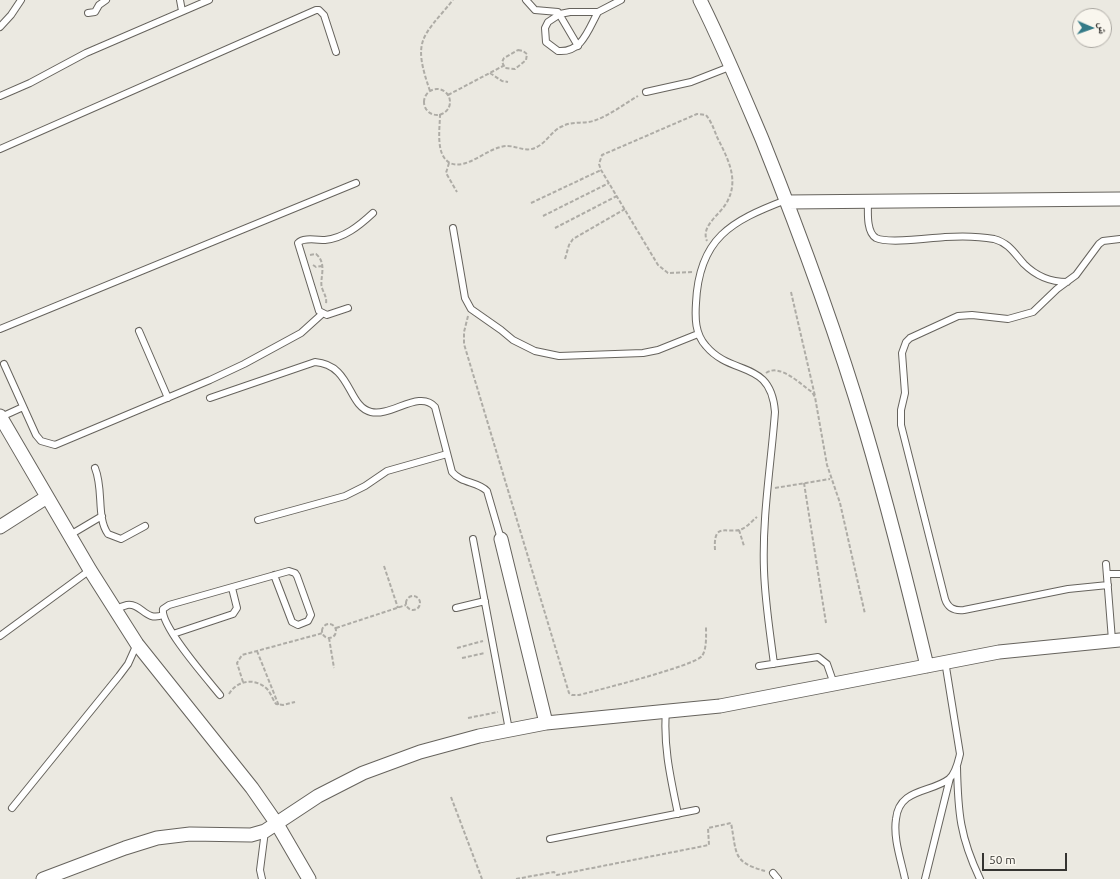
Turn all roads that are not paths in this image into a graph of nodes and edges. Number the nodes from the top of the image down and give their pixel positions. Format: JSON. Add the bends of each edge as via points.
{"nodes":[{"id":1,"x":21,"y":0,"type":"edge"},
{"id":2,"x":106,"y":0,"type":"edge"},
{"id":3,"x":180,"y":0,"type":"edge"},
{"id":4,"x":209,"y":0,"type":"edge"},
{"id":5,"x":526,"y":0,"type":"edge"},
{"id":6,"x":621,"y":0,"type":"edge"},
{"id":7,"x":700,"y":0,"type":"edge"},
{"id":8,"x":182,"y":11,"type":"junction"},
{"id":9,"x":598,"y":12,"type":"junction"},
{"id":10,"x":88,"y":13,"type":"dead end"},
{"id":11,"x":560,"y":14,"type":"junction"},
{"id":12,"x":0,"y":26,"type":"edge"},
{"id":13,"x":578,"y":46,"type":"junction"},
{"id":14,"x":336,"y":52,"type":"dead end"},
{"id":15,"x":732,"y":66,"type":"junction"},
{"id":16,"x":646,"y":92,"type":"road end"},
{"id":17,"x":0,"y":96,"type":"edge"},
{"id":18,"x":0,"y":149,"type":"edge"},
{"id":19,"x":356,"y":183,"type":"dead end"},
{"id":20,"x":1120,"y":199,"type":"edge"},
{"id":21,"x":787,"y":201,"type":"junction"},
{"id":22,"x":868,"y":201,"type":"junction"},
{"id":23,"x":373,"y":212,"type":"dead end"},
{"id":24,"x":453,"y":228,"type":"dead end"},
{"id":25,"x":1120,"y":239,"type":"edge"},
{"id":26,"x":1049,"y":280,"type":"junction"},
{"id":27,"x":1067,"y":282,"type":"junction"},
{"id":28,"x":1053,"y":294,"type":"junction"},
{"id":29,"x":348,"y":308,"type":"dead end"},
{"id":30,"x":322,"y":314,"type":"junction"},
{"id":31,"x":0,"y":329,"type":"edge"},
{"id":32,"x":138,"y":331,"type":"dead end"},
{"id":33,"x":698,"y":334,"type":"junction"},
{"id":34,"x":4,"y":364,"type":"dead end"},
{"id":35,"x":168,"y":398,"type":"junction"},
{"id":36,"x":210,"y":398,"type":"dead end"},
{"id":37,"x":23,"y":407,"type":"junction"},
{"id":38,"x":0,"y":417,"type":"edge"},
{"id":39,"x":447,"y":454,"type":"junction"},
{"id":40,"x":95,"y":468,"type":"dead end"},
{"id":41,"x":47,"y":497,"type":"junction"},
{"id":42,"x":102,"y":516,"type":"junction"},
{"id":43,"x":258,"y":520,"type":"dead end"},
{"id":44,"x":145,"y":526,"type":"dead end"},
{"id":45,"x":0,"y":527,"type":"edge"},
{"id":46,"x":70,"y":535,"type":"junction"},
{"id":47,"x":473,"y":539,"type":"dead end"},
{"id":48,"x":501,"y":539,"type":"joint"},
{"id":49,"x":1106,"y":564,"type":"dead end"},
{"id":50,"x":90,"y":570,"type":"junction"},
{"id":51,"x":1107,"y":574,"type":"junction"},
{"id":52,"x":1120,"y":574,"type":"edge"},
{"id":53,"x":274,"y":575,"type":"junction"},
{"id":54,"x":1108,"y":585,"type":"junction"},
{"id":55,"x":232,"y":588,"type":"junction"},
{"id":56,"x":485,"y":601,"type":"junction"},
{"id":57,"x":456,"y":608,"type":"dead end"},
{"id":58,"x":114,"y":610,"type":"junction"},
{"id":59,"x":164,"y":615,"type":"junction"},
{"id":60,"x":173,"y":634,"type":"junction"},
{"id":61,"x":0,"y":636,"type":"edge"},
{"id":62,"x":1116,"y":640,"type":"edge"},
{"id":63,"x":137,"y":644,"type":"junction"},
{"id":64,"x":945,"y":661,"type":"junction"},
{"id":65,"x":774,"y":664,"type":"junction"},
{"id":66,"x":759,"y":666,"type":"dead end"},
{"id":67,"x":927,"y":666,"type":"junction"},
{"id":68,"x":834,"y":684,"type":"junction"},
{"id":69,"x":220,"y":695,"type":"road end"},
{"id":70,"x":666,"y":711,"type":"junction"},
{"id":71,"x":546,"y":723,"type":"junction"},
{"id":72,"x":509,"y":730,"type":"junction"},
{"id":73,"x":957,"y":767,"type":"junction"},
{"id":74,"x":950,"y":778,"type":"junction"},
{"id":75,"x":12,"y":808,"type":"dead end"},
{"id":76,"x":696,"y":810,"type":"dead end"},
{"id":77,"x":678,"y":814,"type":"junction"},
{"id":78,"x":277,"y":824,"type":"junction"},
{"id":79,"x":265,"y":831,"type":"junction"},
{"id":80,"x":550,"y":839,"type":"dead end"},
{"id":81,"x":773,"y":873,"type":"road end"},
{"id":82,"x":44,"y":879,"type":"edge"},
{"id":83,"x":262,"y":879,"type":"edge"},
{"id":84,"x":309,"y":879,"type":"edge"},
{"id":85,"x":778,"y":879,"type":"edge"},
{"id":86,"x":905,"y":879,"type":"edge"},
{"id":87,"x":925,"y":879,"type":"edge"},
{"id":88,"x":980,"y":879,"type":"edge"}],
"edges":[{"from":1,"to":12,"type":"lane"},
{"from":2,"to":10,"type":"lane","via":[[95,12]]},
{"from":3,"to":8,"type":"lane"},
{"from":4,"to":8,"type":"lane"},
{"from":5,"to":11,"type":"lane","via":[[535,10],[555,10]]},
{"from":6,"to":9,"type":"lane"},
{"from":7,"to":15,"type":"street"},
{"from":8,"to":17,"type":"lane","via":[[86,53]]},
{"from":9,"to":11,"type":"lane"},
{"from":9,"to":13,"type":"lane"},
{"from":11,"to":13,"type":"lane"},
{"from":11,"to":13,"type":"lane","via":[[548,22],[546,42],[558,51],[572,50]]},
{"from":14,"to":18,"type":"lane","via":[[324,15],[316,10]]},
{"from":15,"to":16,"type":"lane","via":[[691,82]]},
{"from":15,"to":21,"type":"street"},
{"from":19,"to":31,"type":"lane"},
{"from":20,"to":22,"type":"street"},
{"from":21,"to":22,"type":"street"},
{"from":21,"to":33,"type":"lane","via":[[732,224],[711,249],[701,272],[696,308]]},
{"from":21,"to":67,"type":"street","via":[[865,428],[898,546]]},
{"from":22,"to":26,"type":"lane","via":[[871,232],[879,240],[948,237],[993,239],[1007,244],[1031,270]]},
{"from":23,"to":30,"type":"lane","via":[[356,228],[337,237],[300,241],[297,246],[317,307]]},
{"from":24,"to":33,"type":"lane","via":[[465,298],[471,309],[523,346],[559,356],[643,353],[658,350]]},
{"from":25,"to":27,"type":"lane","via":[[1099,244],[1082,268]]},
{"from":26,"to":27,"type":"lane"},
{"from":26,"to":28,"type":"lane"},
{"from":27,"to":28,"type":"lane"},
{"from":28,"to":54,"type":"lane","via":[[1040,307],[1025,315],[1008,319],[958,316],[906,342],[902,353],[905,393],[901,425],[945,599],[950,608],[964,610],[1068,589]]},
{"from":29,"to":30,"type":"lane","via":[[331,314]]},
{"from":30,"to":35,"type":"lane","via":[[289,340],[217,377]]},
{"from":32,"to":35,"type":"lane"},
{"from":33,"to":65,"type":"lane","via":[[714,354],[757,374],[767,384],[774,397],[776,412],[766,489],[764,582]]},
{"from":34,"to":37,"type":"lane"},
{"from":35,"to":37,"type":"lane","via":[[55,445],[41,441]]},
{"from":36,"to":39,"type":"lane","via":[[306,364],[324,362],[339,372],[363,408],[370,412],[378,413],[421,400],[432,403]]},
{"from":37,"to":38,"type":"lane"},
{"from":38,"to":41,"type":"street"},
{"from":39,"to":43,"type":"lane","via":[[387,471],[344,496]]},
{"from":39,"to":48,"type":"lane","via":[[452,472],[457,478],[481,485],[487,491]]},
{"from":40,"to":42,"type":"lane","via":[[100,484]]},
{"from":41,"to":45,"type":"street"},
{"from":41,"to":46,"type":"street"},
{"from":42,"to":44,"type":"lane","via":[[104,528],[114,538],[128,537]]},
{"from":42,"to":46,"type":"lane"},
{"from":46,"to":50,"type":"street"},
{"from":47,"to":56,"type":"lane"},
{"from":48,"to":71,"type":"street"},
{"from":49,"to":51,"type":"lane"},
{"from":50,"to":58,"type":"street"},
{"from":50,"to":61,"type":"lane"},
{"from":51,"to":52,"type":"lane"},
{"from":51,"to":54,"type":"lane"},
{"from":53,"to":53,"type":"lane","via":[[289,571],[295,573],[311,615],[308,621],[298,625],[292,622]]},
{"from":53,"to":55,"type":"lane"},
{"from":54,"to":62,"type":"lane"},
{"from":55,"to":59,"type":"lane","via":[[165,606],[162,612]]},
{"from":55,"to":60,"type":"lane","via":[[237,608],[233,614]]},
{"from":56,"to":57,"type":"lane"},
{"from":56,"to":72,"type":"lane"},
{"from":58,"to":59,"type":"lane","via":[[127,605],[149,616]]},
{"from":58,"to":63,"type":"street"},
{"from":59,"to":60,"type":"lane"},
{"from":60,"to":69,"type":"lane"},
{"from":62,"to":64,"type":"street","via":[[1041,647]]},
{"from":63,"to":75,"type":"lane","via":[[119,676]]},
{"from":63,"to":78,"type":"street","via":[[252,788]]},
{"from":64,"to":67,"type":"street"},
{"from":64,"to":73,"type":"lane","via":[[959,741]]},
{"from":65,"to":66,"type":"lane"},
{"from":65,"to":68,"type":"lane","via":[[818,657],[827,664]]},
{"from":67,"to":68,"type":"street"},
{"from":68,"to":70,"type":"street","via":[[720,706]]},
{"from":70,"to":71,"type":"street"},
{"from":70,"to":77,"type":"lane","via":[[666,754]]},
{"from":71,"to":72,"type":"street"},
{"from":72,"to":78,"type":"street","via":[[442,746],[363,773],[318,796]]},
{"from":73,"to":74,"type":"lane"},
{"from":73,"to":88,"type":"lane","via":[[963,836]]},
{"from":74,"to":86,"type":"lane","via":[[939,785],[911,794],[901,804],[896,817],[896,831]]},
{"from":74,"to":87,"type":"lane"},
{"from":76,"to":77,"type":"lane"},
{"from":77,"to":80,"type":"lane"},
{"from":78,"to":79,"type":"street"},
{"from":78,"to":84,"type":"street"},
{"from":79,"to":82,"type":"street","via":[[251,835],[190,834],[157,838]]},
{"from":79,"to":83,"type":"lane","via":[[260,870]]},
{"from":81,"to":85,"type":"lane"}]}
